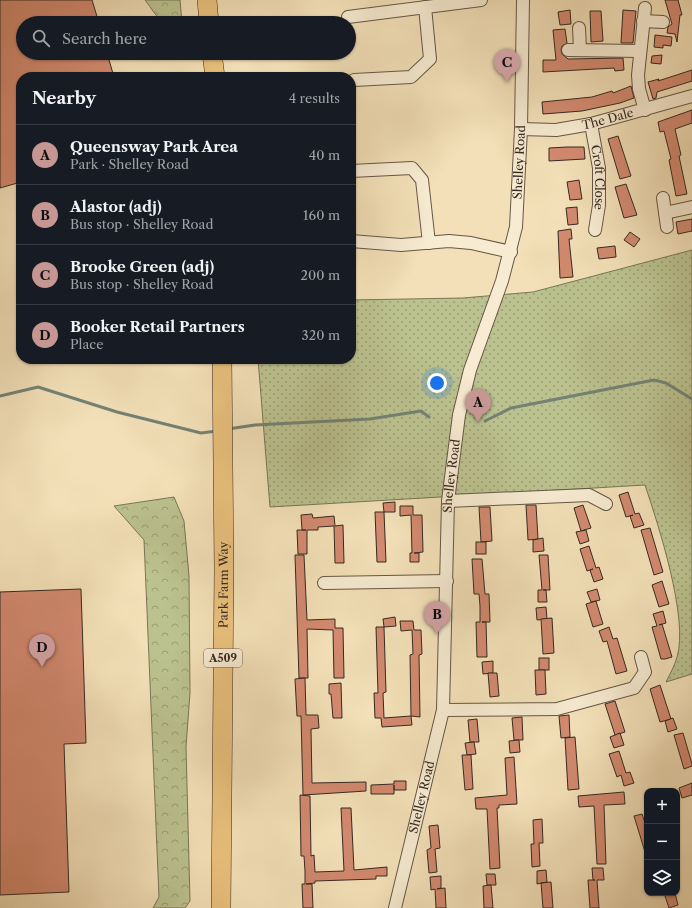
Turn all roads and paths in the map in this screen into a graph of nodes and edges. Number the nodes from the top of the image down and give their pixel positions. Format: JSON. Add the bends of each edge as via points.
{"nodes":[{"id":1,"x":207,"y":0,"type":"edge"},
{"id":2,"x":481,"y":0,"type":"edge"},
{"id":3,"x":523,"y":0,"type":"edge"},
{"id":4,"x":425,"y":7,"type":"junction"},
{"id":5,"x":645,"y":8,"type":"dead end"},
{"id":6,"x":208,"y":16,"type":"edge"},
{"id":7,"x":348,"y":16,"type":"dead end"},
{"id":8,"x":643,"y":21,"type":"junction"},
{"id":9,"x":664,"y":22,"type":"dead end"},
{"id":10,"x":579,"y":28,"type":"dead end"},
{"id":11,"x":568,"y":50,"type":"dead end"},
{"id":12,"x":580,"y":50,"type":"junction"},
{"id":13,"x":640,"y":51,"type":"junction"},
{"id":14,"x":213,"y":60,"type":"edge"},
{"id":15,"x":214,"y":72,"type":"edge"},
{"id":16,"x":356,"y":80,"type":"edge"},
{"id":17,"x":692,"y":96,"type":"edge"},
{"id":18,"x":645,"y":110,"type":"junction"},
{"id":19,"x":591,"y":124,"type":"junction"},
{"id":20,"x":521,"y":129,"type":"junction"},
{"id":21,"x":356,"y":171,"type":"edge"},
{"id":22,"x":663,"y":198,"type":"dead end"},
{"id":23,"x":692,"y":207,"type":"edge"},
{"id":24,"x":665,"y":213,"type":"junction"},
{"id":25,"x":667,"y":227,"type":"dead end"},
{"id":26,"x":595,"y":230,"type":"dead end"},
{"id":27,"x":356,"y":241,"type":"edge"},
{"id":28,"x":428,"y":243,"type":"junction"},
{"id":29,"x":511,"y":252,"type":"junction"},
{"id":30,"x":222,"y":367,"type":"edge"},
{"id":31,"x":448,"y":501,"type":"junction"},
{"id":32,"x":606,"y":504,"type":"dead end"},
{"id":33,"x":447,"y":581,"type":"junction"},
{"id":34,"x":324,"y":583,"type":"dead end"},
{"id":35,"x":640,"y":657,"type":"dead end"},
{"id":36,"x":443,"y":710,"type":"junction"},
{"id":37,"x":221,"y":908,"type":"edge"},
{"id":38,"x":394,"y":908,"type":"edge"}],
"edges":[{"from":1,"to":6,"type":"highway"},
{"from":2,"to":4,"type":"street"},
{"from":3,"to":20,"type":"street","name":"Shelley Road"},
{"from":4,"to":7,"type":"street"},
{"from":4,"to":16,"type":"street","via":[[430,59],[411,76]]},
{"from":5,"to":8,"type":"street"},
{"from":8,"to":9,"type":"street"},
{"from":8,"to":13,"type":"street"},
{"from":10,"to":12,"type":"street"},
{"from":11,"to":12,"type":"street"},
{"from":12,"to":13,"type":"street"},
{"from":13,"to":18,"type":"street","via":[[639,89]]},
{"from":14,"to":15,"type":"highway"},
{"from":17,"to":18,"type":"street","name":"The Dale"},
{"from":18,"to":19,"type":"street","name":"The Dale"},
{"from":19,"to":20,"type":"street","name":"The Dale","via":[[556,130]]},
{"from":19,"to":26,"type":"street","name":"Croft Close","via":[[599,168],[599,205]]},
{"from":20,"to":29,"type":"street","name":"Shelley Road","via":[[516,228]]},
{"from":21,"to":28,"type":"street","via":[[412,168],[422,180]]},
{"from":22,"to":24,"type":"street"},
{"from":23,"to":24,"type":"street"},
{"from":24,"to":25,"type":"street"},
{"from":27,"to":28,"type":"street","via":[[402,245]]},
{"from":28,"to":29,"type":"street","via":[[471,243]]},
{"from":29,"to":31,"type":"street","name":"Shelley Road","via":[[462,398],[454,442]]},
{"from":30,"to":37,"type":"highway","name":"Park Farm Way","number":"A509","via":[[224,577]]},
{"from":31,"to":32,"type":"street","via":[[589,495]]},
{"from":31,"to":33,"type":"street","name":"Shelley Road"},
{"from":33,"to":34,"type":"street"},
{"from":33,"to":36,"type":"street","name":"Shelley Road"},
{"from":35,"to":36,"type":"street","via":[[645,672],[634,688],[557,709]]},
{"from":36,"to":38,"type":"street","name":"Shelley Road"}]}
